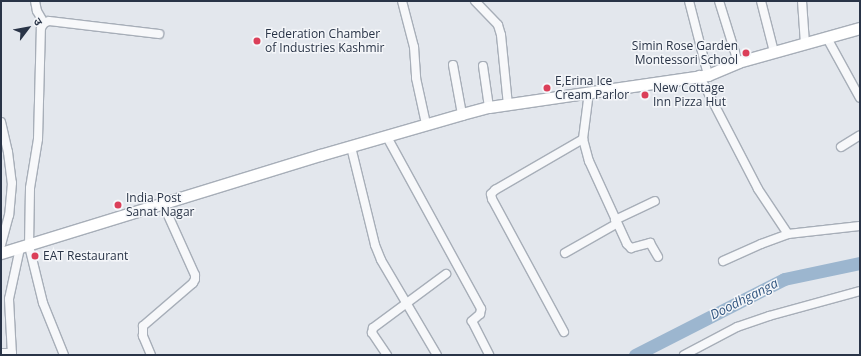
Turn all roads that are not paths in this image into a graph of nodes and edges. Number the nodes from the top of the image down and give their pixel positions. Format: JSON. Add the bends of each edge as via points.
{"nodes":[{"id":1,"x":35,"y":1,"type":"edge"},
{"id":2,"x":402,"y":1,"type":"edge"},
{"id":3,"x":475,"y":1,"type":"edge"},
{"id":4,"x":689,"y":1,"type":"edge"},
{"id":5,"x":719,"y":1,"type":"edge"},
{"id":6,"x":761,"y":1,"type":"edge"},
{"id":7,"x":802,"y":1,"type":"edge"},
{"id":8,"x":44,"y":23,"type":"junction"},
{"id":9,"x":860,"y":28,"type":"edge"},
{"id":10,"x":160,"y":34,"type":"dead end"},
{"id":11,"x":827,"y":38,"type":"junction"},
{"id":12,"x":805,"y":44,"type":"junction"},
{"id":13,"x":774,"y":52,"type":"junction"},
{"id":14,"x":738,"y":62,"type":"junction"},
{"id":15,"x":453,"y":65,"type":"dead end"},
{"id":16,"x":483,"y":66,"type":"dead end"},
{"id":17,"x":704,"y":75,"type":"junction"},
{"id":18,"x":589,"y":92,"type":"junction"},
{"id":19,"x":860,"y":98,"type":"edge"},
{"id":20,"x":508,"y":105,"type":"junction"},
{"id":21,"x":489,"y":107,"type":"junction"},
{"id":22,"x":462,"y":114,"type":"junction"},
{"id":23,"x":1,"y":122,"type":"edge"},
{"id":24,"x":426,"y":124,"type":"junction"},
{"id":25,"x":860,"y":135,"type":"edge"},
{"id":26,"x":387,"y":136,"type":"junction"},
{"id":27,"x":583,"y":139,"type":"junction"},
{"id":28,"x":351,"y":147,"type":"junction"},
{"id":29,"x":841,"y":147,"type":"dead end"},
{"id":30,"x":655,"y":201,"type":"dead end"},
{"id":31,"x":163,"y":204,"type":"junction"},
{"id":32,"x":616,"y":222,"type":"junction"},
{"id":33,"x":860,"y":226,"type":"edge"},
{"id":34,"x":788,"y":234,"type":"junction"},
{"id":35,"x":1,"y":245,"type":"edge"},
{"id":36,"x":24,"y":247,"type":"junction"},
{"id":37,"x":1,"y":253,"type":"edge"},
{"id":38,"x":565,"y":253,"type":"dead end"},
{"id":39,"x":658,"y":257,"type":"dead end"},
{"id":40,"x":723,"y":261,"type":"dead end"},
{"id":41,"x":446,"y":274,"type":"dead end"},
{"id":42,"x":860,"y":291,"type":"edge"},
{"id":43,"x":406,"y":305,"type":"junction"},
{"id":44,"x":564,"y":332,"type":"dead end"},
{"id":45,"x":1,"y":353,"type":"edge"},
{"id":46,"x":12,"y":354,"type":"edge"},
{"id":47,"x":64,"y":355,"type":"edge"},
{"id":48,"x":151,"y":355,"type":"edge"},
{"id":49,"x":388,"y":355,"type":"edge"},
{"id":50,"x":437,"y":355,"type":"edge"},
{"id":51,"x":489,"y":355,"type":"edge"},
{"id":52,"x":684,"y":355,"type":"edge"}],
"edges":[{"from":1,"to":8,"type":"street"},
{"from":2,"to":24,"type":"street","via":[[414,48],[416,78]]},
{"from":3,"to":20,"type":"street","via":[[498,25]]},
{"from":4,"to":17,"type":"street"},
{"from":5,"to":14,"type":"street"},
{"from":6,"to":13,"type":"street"},
{"from":7,"to":12,"type":"street"},
{"from":8,"to":10,"type":"street","via":[[48,21]]},
{"from":8,"to":36,"type":"street","via":[[38,139]]},
{"from":9,"to":11,"type":"main road"},
{"from":11,"to":12,"type":"main road"},
{"from":11,"to":19,"type":"street"},
{"from":12,"to":13,"type":"main road"},
{"from":13,"to":14,"type":"main road"},
{"from":14,"to":17,"type":"main road"},
{"from":15,"to":22,"type":"street"},
{"from":16,"to":21,"type":"street"},
{"from":17,"to":18,"type":"main road"},
{"from":17,"to":34,"type":"street","via":[[758,189]]},
{"from":18,"to":20,"type":"main road"},
{"from":18,"to":27,"type":"street"},
{"from":20,"to":21,"type":"main road"},
{"from":21,"to":22,"type":"main road"},
{"from":22,"to":24,"type":"main road"},
{"from":23,"to":35,"type":"street","via":[[12,183],[9,214]]},
{"from":24,"to":26,"type":"main road"},
{"from":25,"to":29,"type":"street"},
{"from":26,"to":28,"type":"main road"},
{"from":26,"to":51,"type":"street","via":[[481,309],[480,314],[472,321]]},
{"from":27,"to":32,"type":"street","via":[[589,161]]},
{"from":27,"to":44,"type":"street","via":[[492,194]]},
{"from":28,"to":31,"type":"main road"},
{"from":28,"to":43,"type":"street","via":[[375,245]]},
{"from":30,"to":32,"type":"street"},
{"from":31,"to":36,"type":"main road"},
{"from":31,"to":48,"type":"street","via":[[195,279],[143,326],[143,336]]},
{"from":32,"to":38,"type":"street"},
{"from":32,"to":39,"type":"street","via":[[629,247],[650,243]]},
{"from":33,"to":34,"type":"street"},
{"from":34,"to":40,"type":"street"},
{"from":36,"to":37,"type":"main road"},
{"from":36,"to":46,"type":"street","via":[[9,299]]},
{"from":36,"to":47,"type":"street"},
{"from":41,"to":43,"type":"street"},
{"from":42,"to":52,"type":"street","via":[[737,327]]},
{"from":43,"to":49,"type":"street","via":[[372,330]]},
{"from":43,"to":50,"type":"street"},
{"from":45,"to":46,"type":"street"}]}
